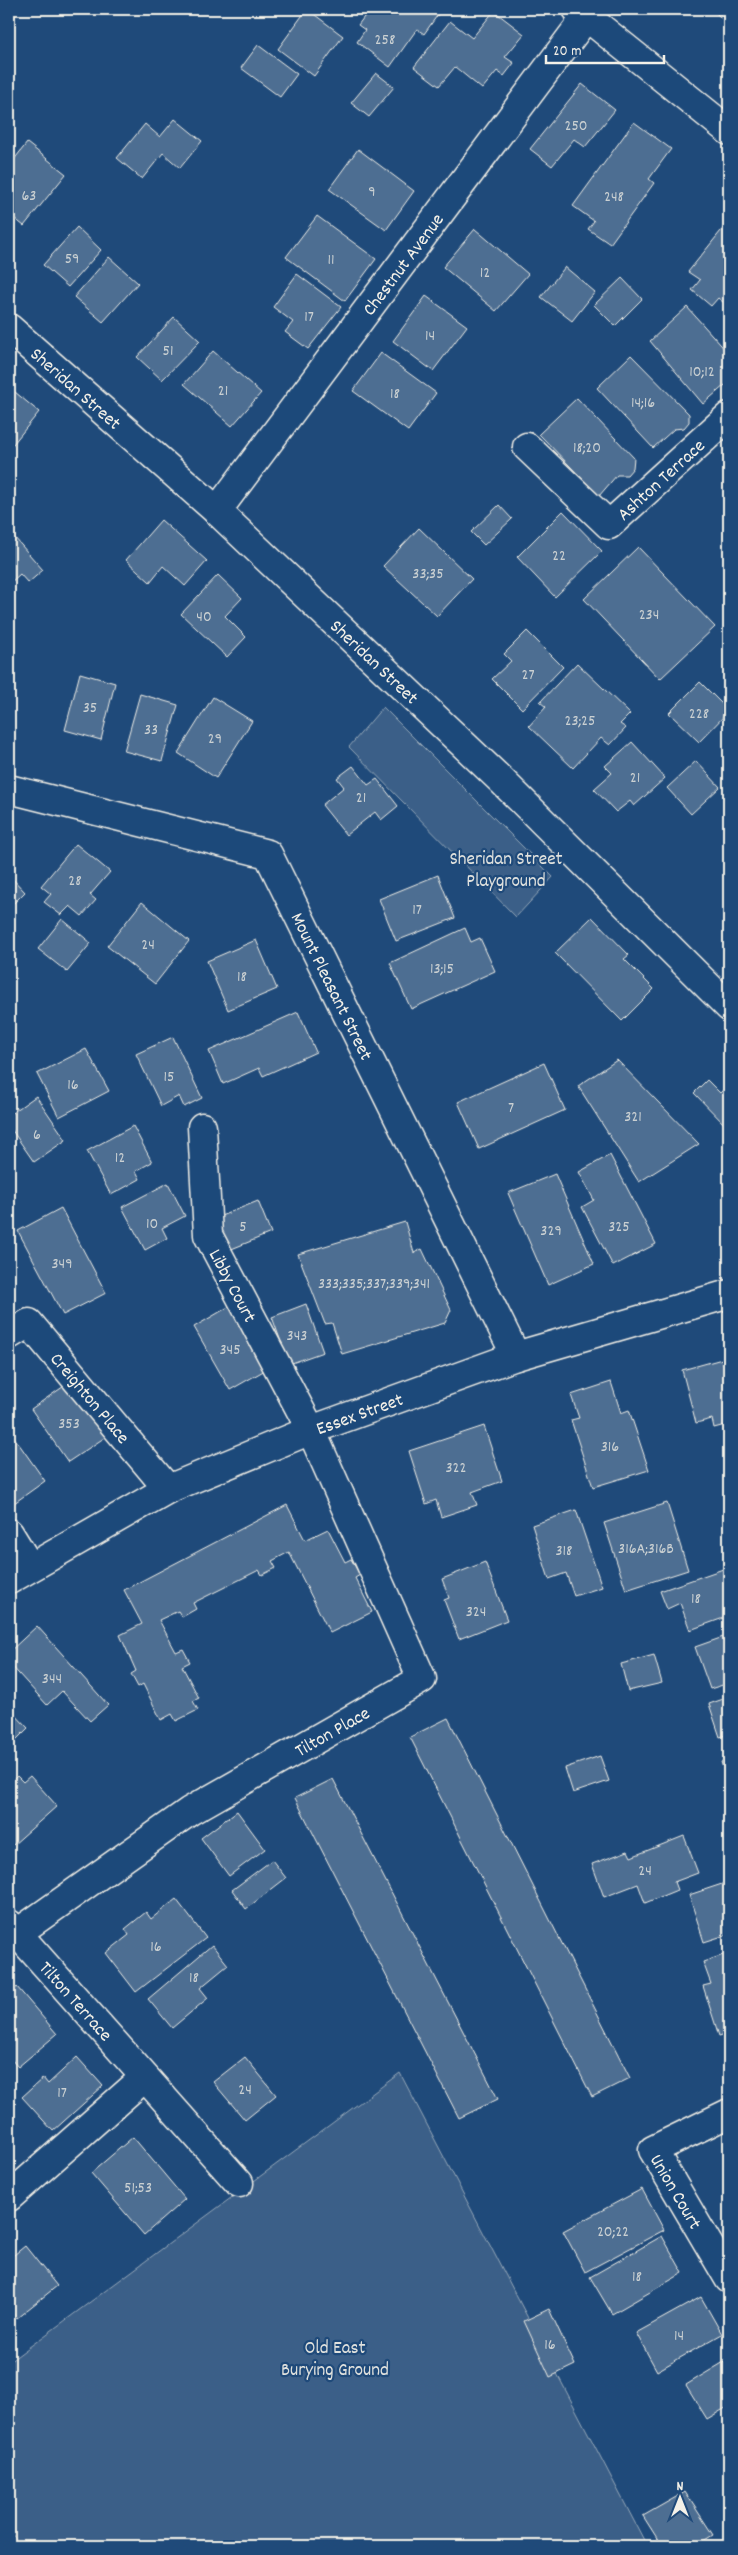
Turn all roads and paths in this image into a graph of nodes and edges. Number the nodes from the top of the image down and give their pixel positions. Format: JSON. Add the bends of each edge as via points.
{"nodes":[{"id":1,"x":582,"y":12,"type":"edge"},
{"id":2,"x":729,"y":131,"type":"edge"},
{"id":3,"x":9,"y":328,"type":"edge"},
{"id":4,"x":729,"y":416,"type":"edge"},
{"id":5,"x":527,"y":447,"type":"dead end"},
{"id":6,"x":217,"y":511,"type":"junction"},
{"id":7,"x":9,"y":789,"type":"edge"},
{"id":8,"x":729,"y":1007,"type":"edge"},
{"id":9,"x":202,"y":1127,"type":"dead end"},
{"id":10,"x":729,"y":1294,"type":"edge"},
{"id":11,"x":9,"y":1335,"type":"edge"},
{"id":12,"x":516,"y":1356,"type":"junction"},
{"id":13,"x":311,"y":1430,"type":"junction"},
{"id":14,"x":168,"y":1489,"type":"junction"},
{"id":15,"x":9,"y":1533,"type":"edge"},
{"id":16,"x":20,"y":1574,"type":"edge"},
{"id":17,"x":12,"y":1929,"type":"edge"},
{"id":18,"x":144,"y":2078,"type":"junction"},
{"id":19,"x":729,"y":2112,"type":"edge"},
{"id":20,"x":239,"y":2183,"type":"dead end"},
{"id":21,"x":9,"y":2196,"type":"edge"},
{"id":22,"x":729,"y":2280,"type":"edge"}],
"edges":[{"from":1,"to":2,"type":"street"},
{"from":1,"to":6,"type":"street","name":"Chestnut Avenue"},
{"from":3,"to":6,"type":"street","name":"Sheridan Street"},
{"from":4,"to":5,"type":"street","name":"Ashton Terrace","via":[[609,525]]},
{"from":6,"to":8,"type":"street","name":"Sheridan Street","via":[[502,781]]},
{"from":7,"to":12,"type":"street","name":"Mount Pleasant Street","via":[[268,854]]},
{"from":9,"to":13,"type":"street","name":"Libby Court","via":[[208,1235]]},
{"from":10,"to":12,"type":"street","name":"Essex Street"},
{"from":11,"to":14,"type":"street","name":"Creighton Place","via":[[29,1323]]},
{"from":12,"to":13,"type":"street","name":"Essex Street"},
{"from":13,"to":14,"type":"street","name":"Essex Street"},
{"from":13,"to":17,"type":"street","name":"Tilton Place","via":[[422,1679],[190,1811]]},
{"from":14,"to":16,"type":"street","name":"Essex Street"},
{"from":15,"to":16,"type":"street"},
{"from":17,"to":18,"type":"street","name":"Tilton Terrace"},
{"from":18,"to":20,"type":"street","name":"Tilton Terrace"},
{"from":18,"to":21,"type":"street"},
{"from":19,"to":22,"type":"street","name":"Union Court","via":[[653,2150]]}]}
